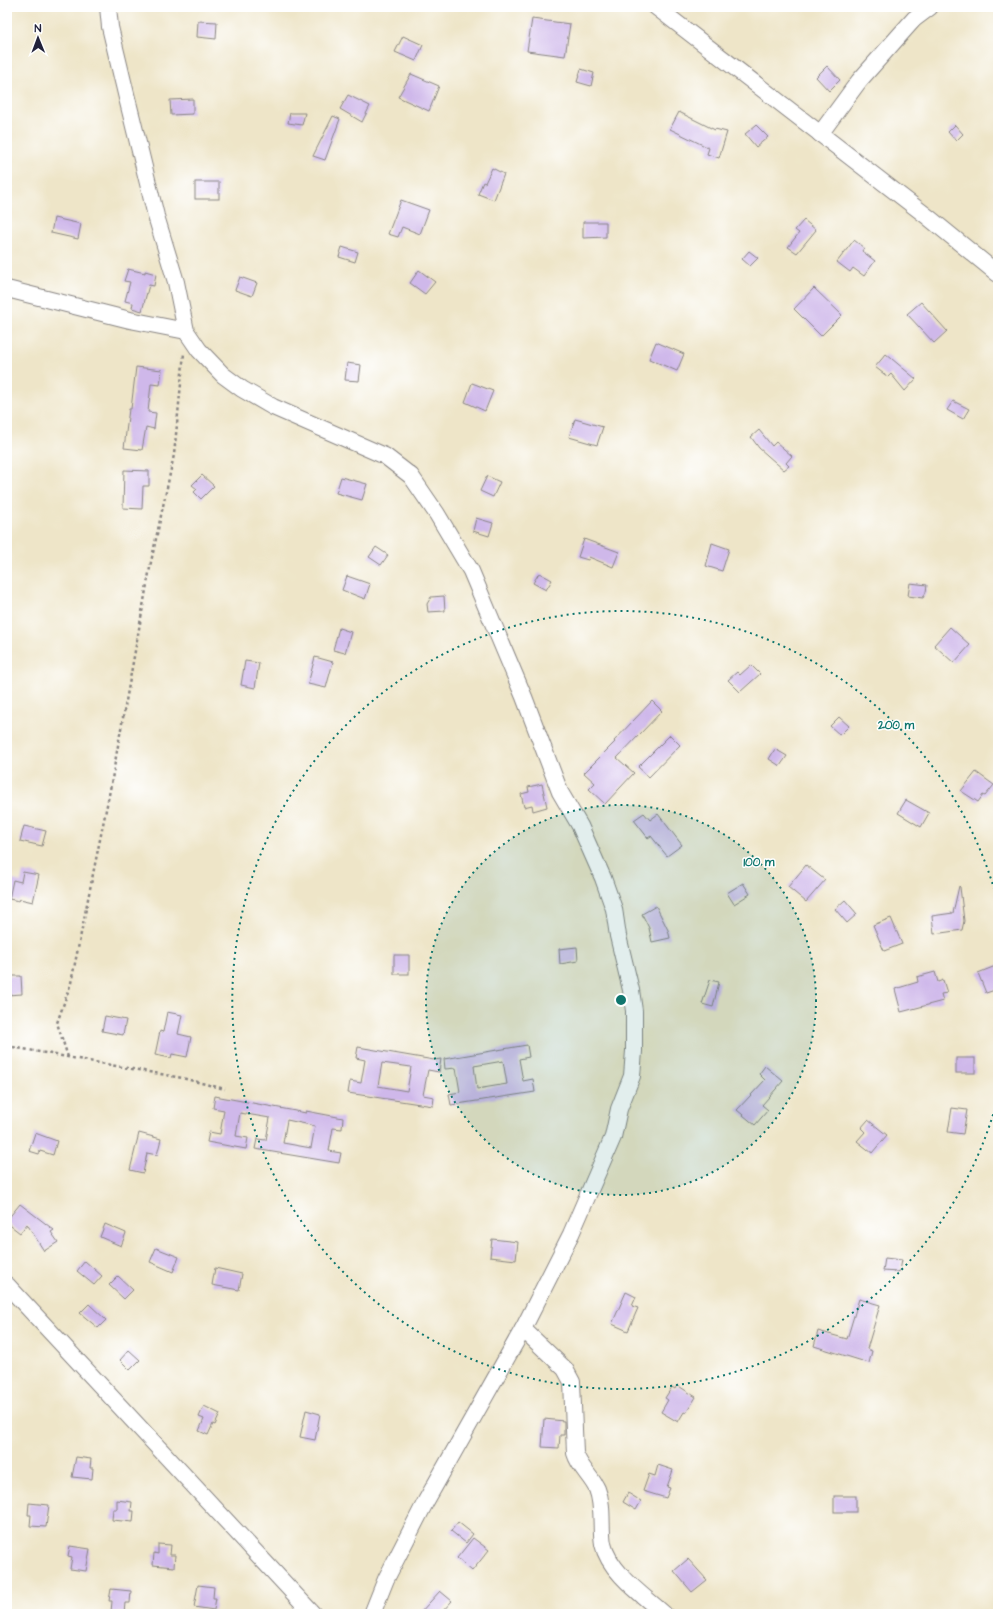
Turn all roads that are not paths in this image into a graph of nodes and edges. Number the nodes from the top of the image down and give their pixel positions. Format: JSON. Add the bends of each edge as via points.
{"nodes":[{"id":1,"x":108,"y":7,"type":"edge"},
{"id":2,"x":656,"y":7,"type":"edge"},
{"id":3,"x":930,"y":7,"type":"edge"},
{"id":4,"x":820,"y":134,"type":"junction"},
{"id":5,"x":998,"y":274,"type":"edge"},
{"id":6,"x":7,"y":289,"type":"edge"},
{"id":7,"x":186,"y":331,"type":"junction"},
{"id":8,"x":7,"y":1285,"type":"edge"},
{"id":9,"x":523,"y":1329,"type":"junction"},
{"id":10,"x":313,"y":1614,"type":"edge"},
{"id":11,"x":372,"y":1614,"type":"edge"},
{"id":12,"x":664,"y":1614,"type":"edge"}],
"edges":[{"from":1,"to":7,"type":"street","via":[[110,27],[126,94],[156,216],[176,282]]},
{"from":2,"to":4,"type":"street"},
{"from":3,"to":4,"type":"street","via":[[914,19],[859,81]]},
{"from":4,"to":5,"type":"street"},
{"from":6,"to":7,"type":"street","via":[[130,320]]},
{"from":7,"to":9,"type":"street","via":[[223,375],[242,389],[273,407],[385,456],[411,476],[471,571],[524,697],[560,792],[580,826],[614,909],[634,1011],[632,1076],[600,1170]]},
{"from":8,"to":10,"type":"street"},
{"from":9,"to":11,"type":"street","via":[[426,1501],[386,1579]]},
{"from":9,"to":12,"type":"street","via":[[565,1369],[572,1382],[575,1453],[578,1463],[591,1478],[600,1498],[603,1544],[609,1559],[616,1570]]}]}
